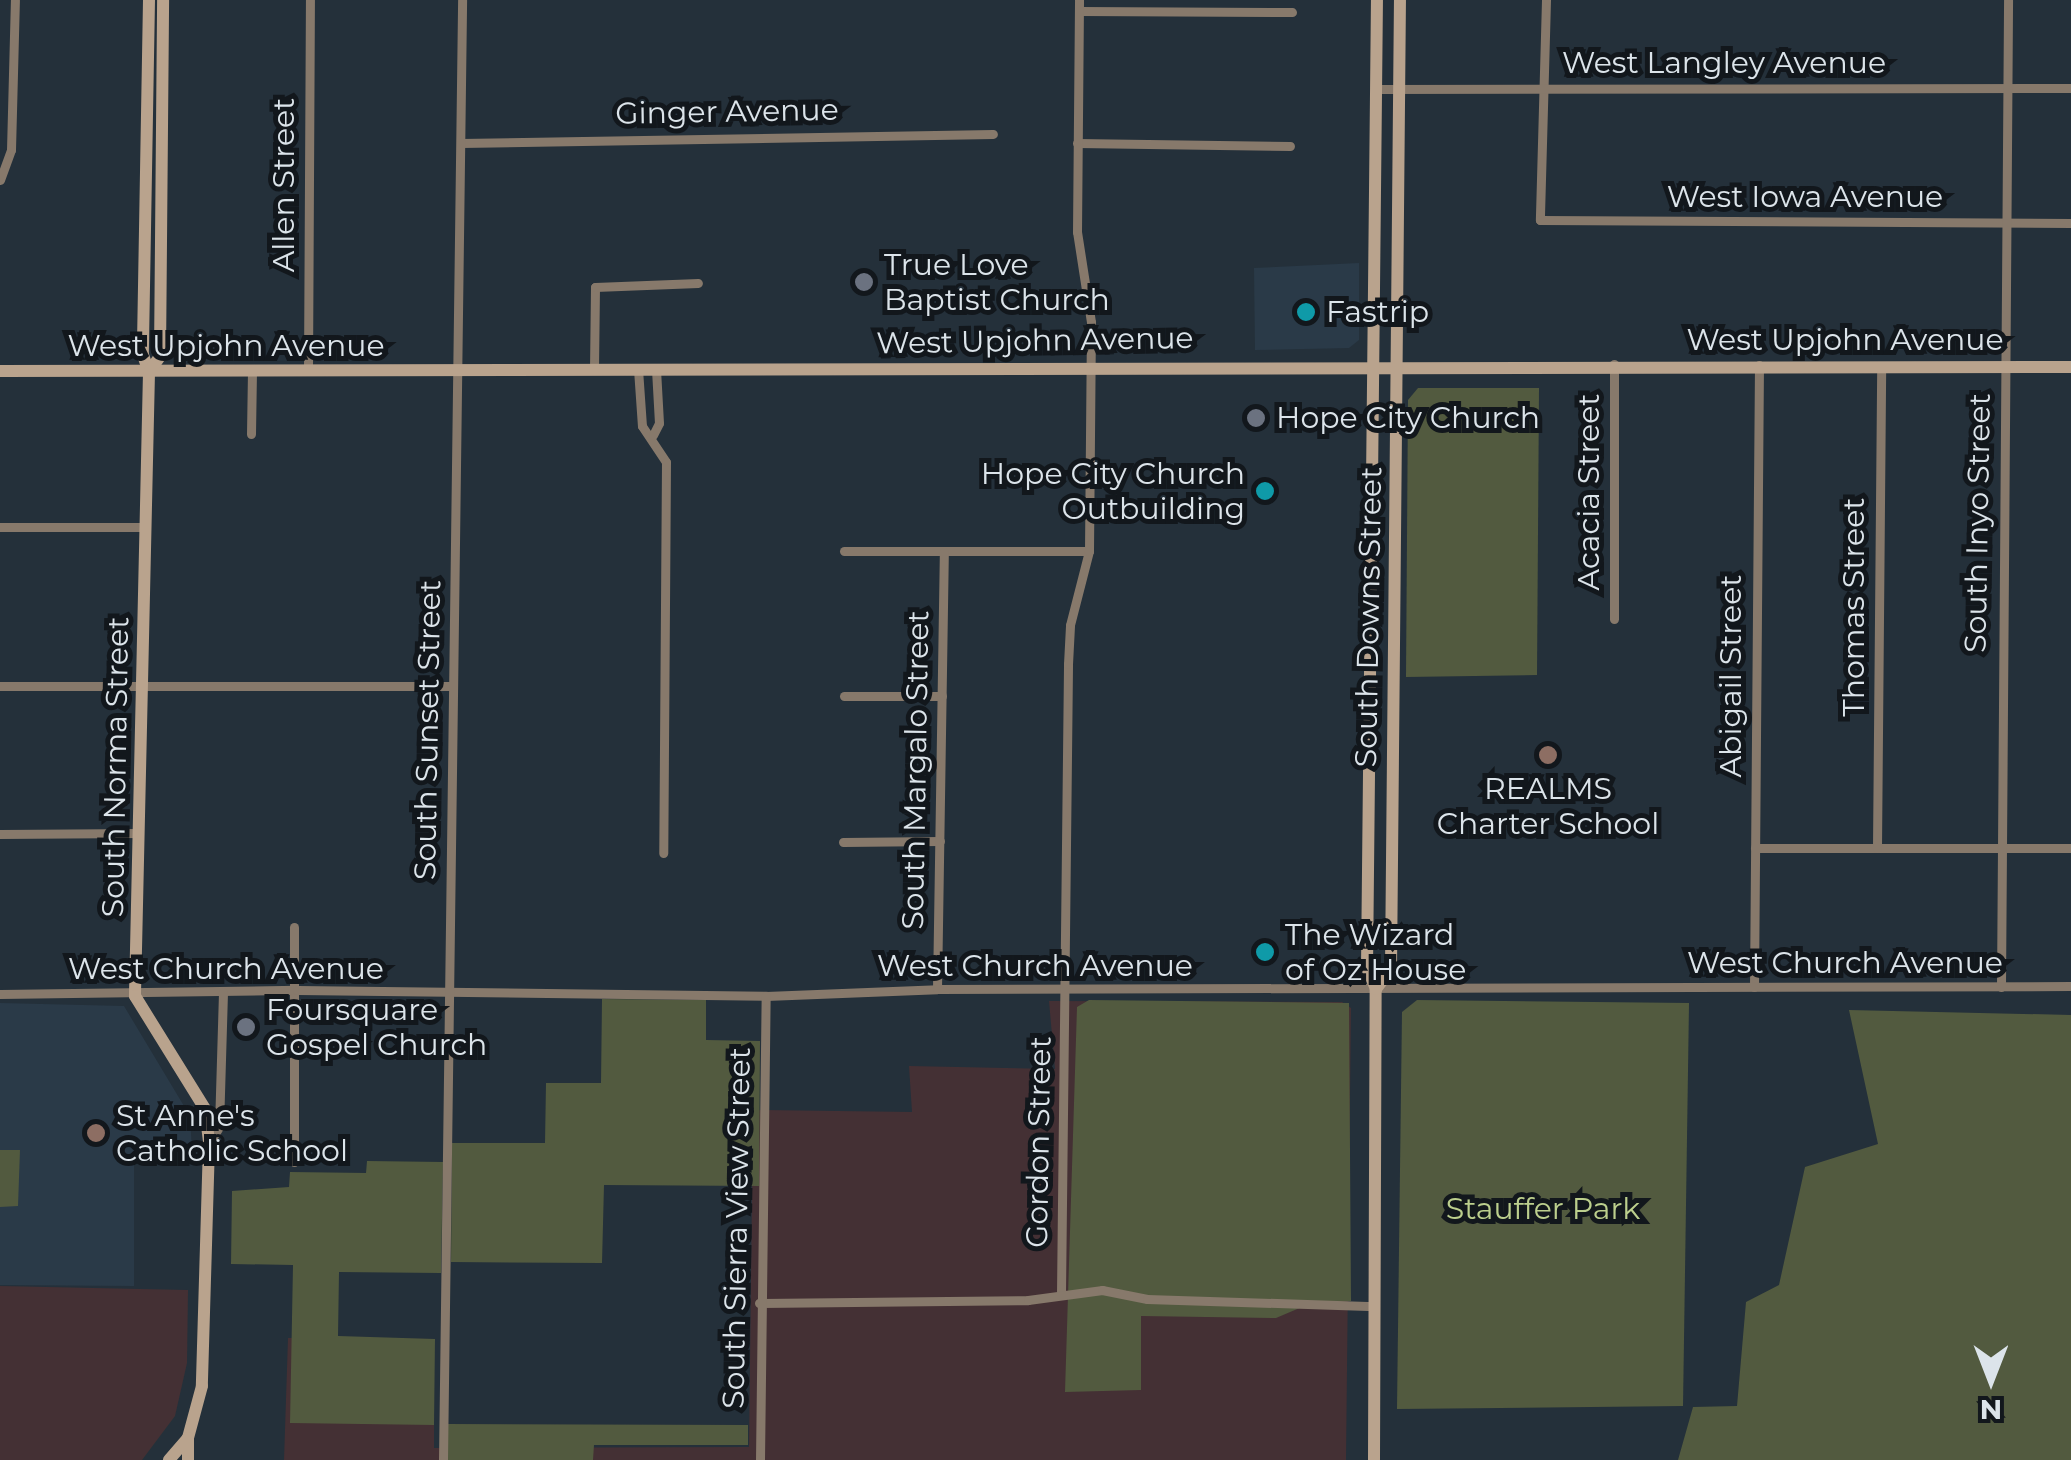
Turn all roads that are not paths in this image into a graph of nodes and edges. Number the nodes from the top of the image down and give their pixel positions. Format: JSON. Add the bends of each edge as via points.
{"nodes":[{"id":1,"x":14,"y":0,"type":"edge"},
{"id":2,"x":149,"y":0,"type":"edge"},
{"id":3,"x":163,"y":0,"type":"edge"},
{"id":4,"x":310,"y":0,"type":"edge"},
{"id":5,"x":462,"y":0,"type":"edge"},
{"id":6,"x":1377,"y":0,"type":"edge"},
{"id":7,"x":1400,"y":0,"type":"edge"},
{"id":8,"x":1546,"y":0,"type":"edge"},
{"id":9,"x":2008,"y":0,"type":"edge"},
{"id":10,"x":1079,"y":5,"type":"edge"},
{"id":11,"x":1292,"y":12,"type":"dead end"},
{"id":12,"x":1377,"y":88,"type":"junction"},
{"id":13,"x":1540,"y":88,"type":"junction"},
{"id":14,"x":2008,"y":88,"type":"junction"},
{"id":15,"x":2071,"y":88,"type":"edge"},
{"id":16,"x":1399,"y":89,"type":"junction"},
{"id":17,"x":993,"y":134,"type":"dead end"},
{"id":18,"x":461,"y":143,"type":"junction"},
{"id":19,"x":1077,"y":143,"type":"junction"},
{"id":20,"x":1290,"y":146,"type":"dead end"},
{"id":21,"x":0,"y":180,"type":"edge"},
{"id":22,"x":2007,"y":223,"type":"junction"},
{"id":23,"x":2071,"y":223,"type":"edge"},
{"id":24,"x":698,"y":283,"type":"dead end"},
{"id":25,"x":1090,"y":364,"type":"junction"},
{"id":26,"x":1614,"y":364,"type":"junction"},
{"id":27,"x":1372,"y":365,"type":"junction"},
{"id":28,"x":1758,"y":366,"type":"junction"},
{"id":29,"x":2005,"y":366,"type":"junction"},
{"id":30,"x":1397,"y":367,"type":"junction"},
{"id":31,"x":1882,"y":367,"type":"junction"},
{"id":32,"x":2071,"y":367,"type":"edge"},
{"id":33,"x":638,"y":369,"type":"junction"},
{"id":34,"x":656,"y":369,"type":"junction"},
{"id":35,"x":458,"y":370,"type":"junction"},
{"id":36,"x":594,"y":370,"type":"junction"},
{"id":37,"x":0,"y":371,"type":"edge"},
{"id":38,"x":252,"y":371,"type":"junction"},
{"id":39,"x":308,"y":371,"type":"junction"},
{"id":40,"x":150,"y":372,"type":"junction"},
{"id":41,"x":251,"y":434,"type":"dead end"},
{"id":42,"x":653,"y":435,"type":"junction"},
{"id":43,"x":0,"y":527,"type":"edge"},
{"id":44,"x":146,"y":527,"type":"junction"},
{"id":45,"x":844,"y":551,"type":"dead end"},
{"id":46,"x":1089,"y":551,"type":"junction"},
{"id":47,"x":944,"y":552,"type":"junction"},
{"id":48,"x":1614,"y":620,"type":"dead end"},
{"id":49,"x":0,"y":686,"type":"edge"},
{"id":50,"x":143,"y":686,"type":"junction"},
{"id":51,"x":454,"y":686,"type":"junction"},
{"id":52,"x":844,"y":696,"type":"dead end"},
{"id":53,"x":942,"y":696,"type":"junction"},
{"id":54,"x":0,"y":834,"type":"edge"},
{"id":55,"x":140,"y":834,"type":"junction"},
{"id":56,"x":940,"y":841,"type":"junction"},
{"id":57,"x":843,"y":842,"type":"dead end"},
{"id":58,"x":1755,"y":848,"type":"junction"},
{"id":59,"x":1877,"y":848,"type":"junction"},
{"id":60,"x":2000,"y":848,"type":"junction"},
{"id":61,"x":2071,"y":848,"type":"edge"},
{"id":62,"x":663,"y":853,"type":"dead end"},
{"id":63,"x":294,"y":927,"type":"dead end"},
{"id":64,"x":1754,"y":986,"type":"junction"},
{"id":65,"x":2071,"y":986,"type":"edge"},
{"id":66,"x":2001,"y":987,"type":"junction"},
{"id":67,"x":938,"y":988,"type":"junction"},
{"id":68,"x":1376,"y":989,"type":"junction"},
{"id":69,"x":297,"y":990,"type":"junction"},
{"id":70,"x":223,"y":992,"type":"junction"},
{"id":71,"x":1065,"y":992,"type":"junction"},
{"id":72,"x":0,"y":994,"type":"edge"},
{"id":73,"x":449,"y":995,"type":"junction"},
{"id":74,"x":136,"y":996,"type":"junction"},
{"id":75,"x":766,"y":996,"type":"junction"},
{"id":76,"x":208,"y":1144,"type":"junction"},
{"id":77,"x":294,"y":1162,"type":"dead end"},
{"id":78,"x":1061,"y":1293,"type":"junction"},
{"id":79,"x":759,"y":1303,"type":"junction"},
{"id":80,"x":1374,"y":1306,"type":"junction"},
{"id":81,"x":188,"y":1438,"type":"junction"},
{"id":82,"x":169,"y":1460,"type":"edge"},
{"id":83,"x":188,"y":1460,"type":"edge"},
{"id":84,"x":443,"y":1460,"type":"edge"},
{"id":85,"x":760,"y":1460,"type":"edge"},
{"id":86,"x":1374,"y":1460,"type":"edge"}],
"edges":[{"from":1,"to":21,"type":"street","via":[[12,150]]},
{"from":2,"to":40,"type":"main road","name":"South Norma Street","via":[[144,355]]},
{"from":3,"to":40,"type":"main road","name":"South Norma Street","via":[[160,356]]},
{"from":4,"to":39,"type":"street","name":"Allen Street"},
{"from":5,"to":18,"type":"street","name":"South Sunset Street"},
{"from":6,"to":12,"type":"main road","name":"South Downs Street"},
{"from":7,"to":16,"type":"main road","name":"South Downs Street"},
{"from":8,"to":13,"type":"street"},
{"from":9,"to":14,"type":"street","name":"South Inyo Street"},
{"from":10,"to":11,"type":"street"},
{"from":10,"to":19,"type":"street","name":"Gordon Street"},
{"from":12,"to":16,"type":"street","name":"West Langley Avenue"},
{"from":12,"to":27,"type":"main road","name":"South Downs Street"},
{"from":13,"to":14,"type":"street","name":"West Langley Avenue"},
{"from":13,"to":16,"type":"street","name":"West Langley Avenue"},
{"from":13,"to":22,"type":"street","name":"West Iowa Avenue","via":[[1540,220]]},
{"from":14,"to":15,"type":"street","name":"West Langley Avenue"},
{"from":14,"to":22,"type":"street","name":"South Inyo Street"},
{"from":16,"to":30,"type":"main road","name":"South Downs Street"},
{"from":17,"to":18,"type":"street","name":"Ginger Avenue"},
{"from":18,"to":35,"type":"street","name":"South Sunset Street"},
{"from":19,"to":20,"type":"street"},
{"from":19,"to":25,"type":"street","name":"Gordon Street","via":[[1077,232],[1091,322]]},
{"from":22,"to":23,"type":"street","name":"West Iowa Avenue"},
{"from":22,"to":29,"type":"street","name":"South Inyo Street"},
{"from":24,"to":36,"type":"street","via":[[595,287]]},
{"from":25,"to":27,"type":"main road","name":"West Upjohn Avenue"},
{"from":25,"to":34,"type":"main road","name":"West Upjohn Avenue"},
{"from":25,"to":46,"type":"street","name":"Gordon Street"},
{"from":26,"to":28,"type":"main road","name":"West Upjohn Avenue"},
{"from":26,"to":30,"type":"main road","name":"West Upjohn Avenue"},
{"from":26,"to":48,"type":"street","name":"Acacia Street"},
{"from":27,"to":30,"type":"main road","name":"West Upjohn Avenue"},
{"from":27,"to":68,"type":"main road","name":"South Downs Street","via":[[1368,968]]},
{"from":28,"to":31,"type":"main road","name":"West Upjohn Avenue"},
{"from":28,"to":58,"type":"street","name":"Abigail Street"},
{"from":29,"to":31,"type":"main road","name":"West Upjohn Avenue"},
{"from":29,"to":32,"type":"main road","name":"West Upjohn Avenue"},
{"from":29,"to":60,"type":"street","name":"South Inyo Street"},
{"from":30,"to":68,"type":"main road","name":"South Downs Street","via":[[1392,969]]},
{"from":31,"to":59,"type":"street","name":"Thomas Street"},
{"from":33,"to":34,"type":"main road","name":"West Upjohn Avenue"},
{"from":33,"to":36,"type":"main road","name":"West Upjohn Avenue"},
{"from":33,"to":42,"type":"street","via":[[642,426]]},
{"from":34,"to":42,"type":"street"},
{"from":35,"to":36,"type":"main road","name":"West Upjohn Avenue"},
{"from":35,"to":39,"type":"main road","name":"West Upjohn Avenue"},
{"from":35,"to":51,"type":"street","name":"South Sunset Street"},
{"from":37,"to":40,"type":"main road","name":"West Upjohn Avenue"},
{"from":38,"to":39,"type":"main road","name":"West Upjohn Avenue"},
{"from":38,"to":40,"type":"main road","name":"West Upjohn Avenue"},
{"from":38,"to":41,"type":"street"},
{"from":40,"to":44,"type":"main road","name":"South Norma Street"},
{"from":42,"to":62,"type":"street","via":[[666,462]]},
{"from":43,"to":44,"type":"street"},
{"from":44,"to":50,"type":"main road","name":"South Norma Street"},
{"from":45,"to":47,"type":"street"},
{"from":46,"to":47,"type":"street"},
{"from":46,"to":71,"type":"street","name":"Gordon Street","via":[[1070,625]]},
{"from":47,"to":53,"type":"street","name":"South Margalo Street"},
{"from":49,"to":50,"type":"street"},
{"from":50,"to":51,"type":"street"},
{"from":50,"to":55,"type":"main road","name":"South Norma Street"},
{"from":51,"to":73,"type":"street","name":"South Sunset Street"},
{"from":52,"to":53,"type":"street"},
{"from":53,"to":56,"type":"street","name":"South Margalo Street"},
{"from":54,"to":55,"type":"street"},
{"from":55,"to":74,"type":"main road","name":"South Norma Street"},
{"from":56,"to":57,"type":"street"},
{"from":56,"to":67,"type":"street","name":"South Margalo Street"},
{"from":58,"to":59,"type":"street"},
{"from":58,"to":64,"type":"street","name":"Abigail Street"},
{"from":59,"to":60,"type":"street"},
{"from":60,"to":61,"type":"street"},
{"from":60,"to":66,"type":"street","name":"South Inyo Street"},
{"from":63,"to":69,"type":"street"},
{"from":64,"to":66,"type":"street","name":"West Church Avenue"},
{"from":64,"to":68,"type":"street","name":"West Church Avenue"},
{"from":65,"to":66,"type":"street","name":"West Church Avenue"},
{"from":67,"to":71,"type":"street","name":"West Church Avenue"},
{"from":67,"to":75,"type":"street","name":"West Church Avenue"},
{"from":68,"to":71,"type":"street","name":"West Church Avenue"},
{"from":68,"to":80,"type":"main road","name":"South Downs Street"},
{"from":69,"to":70,"type":"street","name":"West Church Avenue"},
{"from":69,"to":73,"type":"street","name":"West Church Avenue"},
{"from":69,"to":77,"type":"street"},
{"from":70,"to":74,"type":"street","name":"West Church Avenue"},
{"from":70,"to":76,"type":"street","via":[[220,1114]]},
{"from":71,"to":78,"type":"street","name":"Gordon Street"},
{"from":72,"to":74,"type":"street","name":"West Church Avenue"},
{"from":73,"to":75,"type":"street","name":"West Church Avenue"},
{"from":73,"to":84,"type":"street","name":"South Sunset Street"},
{"from":74,"to":76,"type":"main road","via":[[205,1109]]},
{"from":75,"to":79,"type":"street","name":"South Sierra View Street"},
{"from":76,"to":81,"type":"main road","via":[[206,1339]]},
{"from":78,"to":79,"type":"street","via":[[1028,1300]]},
{"from":78,"to":80,"type":"street"},
{"from":79,"to":85,"type":"street","name":"South Sierra View Street"},
{"from":80,"to":86,"type":"main road","name":"South Downs Street"},
{"from":81,"to":82,"type":"main road"},
{"from":81,"to":83,"type":"main road"}]}
